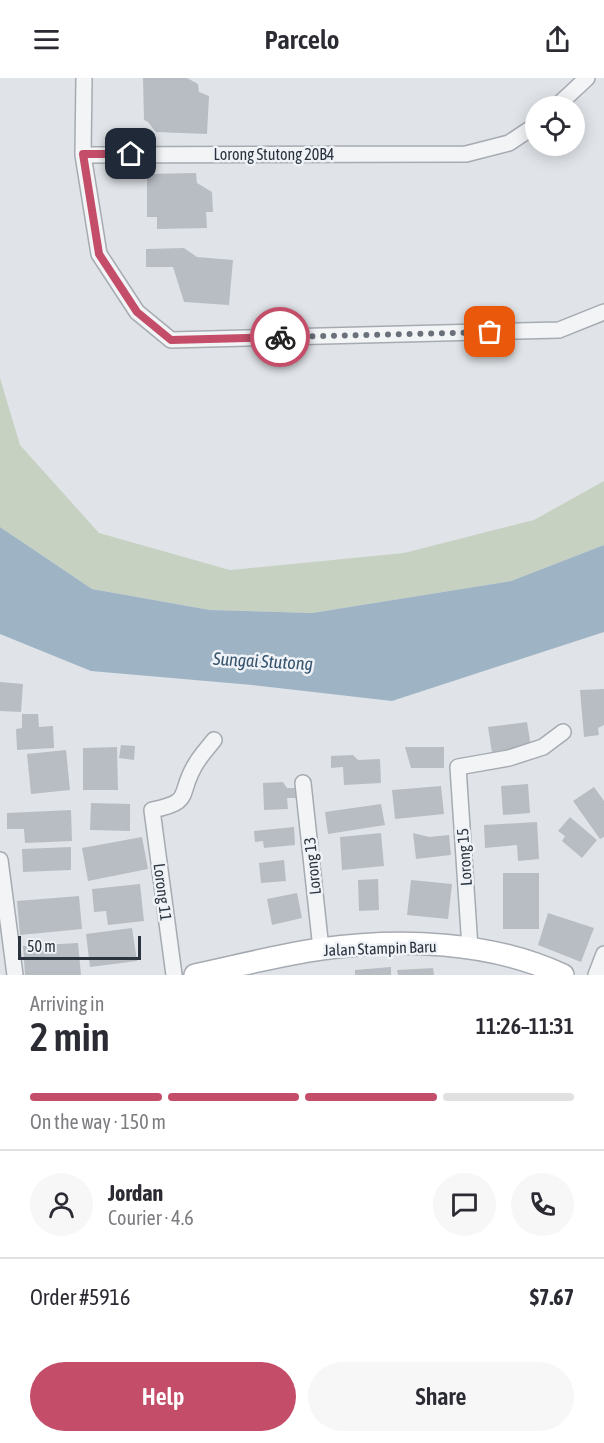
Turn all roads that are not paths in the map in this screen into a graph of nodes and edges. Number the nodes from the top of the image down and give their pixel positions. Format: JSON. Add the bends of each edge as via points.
{"nodes":[{"id":1,"x":84,"y":78,"type":"edge"},
{"id":2,"x":586,"y":78,"type":"edge"},
{"id":3,"x":567,"y":96,"type":"edge"},
{"id":4,"x":525,"y":132,"type":"edge"},
{"id":5,"x":83,"y":154,"type":"junction"},
{"id":6,"x":604,"y":312,"type":"edge"},
{"id":7,"x":563,"y":732,"type":"dead end"},
{"id":8,"x":214,"y":740,"type":"dead end"},
{"id":9,"x":303,"y":783,"type":"dead end"},
{"id":10,"x":0,"y":860,"type":"edge"},
{"id":11,"x":470,"y":948,"type":"junction"},
{"id":12,"x":321,"y":949,"type":"junction"},
{"id":13,"x":604,"y":954,"type":"edge"},
{"id":14,"x":15,"y":975,"type":"edge"},
{"id":15,"x":174,"y":975,"type":"edge"},
{"id":16,"x":195,"y":975,"type":"edge"},
{"id":17,"x":563,"y":975,"type":"edge"},
{"id":18,"x":596,"y":975,"type":"edge"}],
"edges":[{"from":1,"to":5,"type":"street"},
{"from":2,"to":3,"type":"street"},
{"from":4,"to":5,"type":"street","name":"Lorong Stutong 20B4","via":[[509,143],[466,154]]},
{"from":5,"to":6,"type":"street","via":[[99,254],[137,312],[171,340],[559,330]]},
{"from":7,"to":11,"type":"street","name":"Lorong 15","via":[[543,747],[458,767]]},
{"from":8,"to":15,"type":"street","name":"Lorong 11","via":[[194,767],[185,794],[172,806],[152,810]]},
{"from":9,"to":12,"type":"street","name":"Lorong 13"},
{"from":10,"to":14,"type":"street"},
{"from":11,"to":12,"type":"street","name":"Jalan Stampin Baru","via":[[376,945]]},
{"from":11,"to":17,"type":"street","name":"Jalan Stampin Baru","via":[[541,964]]},
{"from":12,"to":16,"type":"street","name":"Jalan Stampin Baru"},
{"from":13,"to":18,"type":"street"}]}
